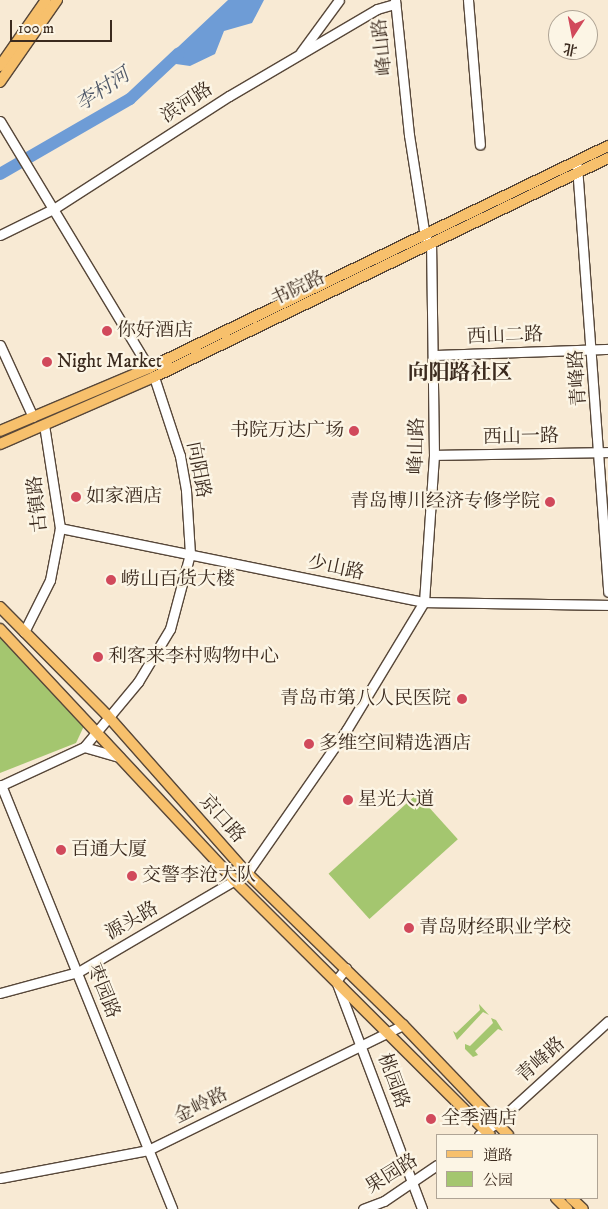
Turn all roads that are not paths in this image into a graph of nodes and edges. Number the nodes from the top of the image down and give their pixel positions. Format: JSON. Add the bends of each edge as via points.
{"nodes":[{"id":1,"x":46,"y":0,"type":"edge"},
{"id":2,"x":57,"y":0,"type":"edge"},
{"id":3,"x":339,"y":0,"type":"edge"},
{"id":4,"x":468,"y":0,"type":"edge"},
{"id":5,"x":394,"y":1,"type":"edge"},
{"id":6,"x":298,"y":55,"type":"junction"},
{"id":7,"x":0,"y":66,"type":"edge"},
{"id":8,"x":0,"y":82,"type":"edge"},
{"id":9,"x":0,"y":122,"type":"edge"},
{"id":10,"x":480,"y":145,"type":"dead end"},
{"id":11,"x":608,"y":146,"type":"edge"},
{"id":12,"x":608,"y":158,"type":"edge"},
{"id":13,"x":577,"y":162,"type":"junction"},
{"id":14,"x":577,"y":173,"type":"junction"},
{"id":15,"x":52,"y":204,"type":"junction"},
{"id":16,"x":0,"y":235,"type":"edge"},
{"id":17,"x":428,"y":242,"type":"junction"},
{"id":18,"x":0,"y":345,"type":"edge"},
{"id":19,"x":608,"y":349,"type":"edge"},
{"id":20,"x":592,"y":350,"type":"junction"},
{"id":21,"x":433,"y":355,"type":"junction"},
{"id":22,"x":152,"y":372,"type":"junction"},
{"id":23,"x":33,"y":417,"type":"junction"},
{"id":24,"x":44,"y":425,"type":"junction"},
{"id":25,"x":0,"y":432,"type":"edge"},
{"id":26,"x":0,"y":444,"type":"edge"},
{"id":27,"x":604,"y":452,"type":"edge"},
{"id":28,"x":434,"y":455,"type":"junction"},
{"id":29,"x":60,"y":528,"type":"junction"},
{"id":30,"x":190,"y":554,"type":"junction"},
{"id":31,"x":608,"y":592,"type":"edge"},
{"id":32,"x":424,"y":602,"type":"junction"},
{"id":33,"x":608,"y":605,"type":"edge"},
{"id":34,"x":0,"y":607,"type":"edge"},
{"id":35,"x":0,"y":629,"type":"edge"},
{"id":36,"x":24,"y":632,"type":"junction"},
{"id":37,"x":107,"y":715,"type":"junction"},
{"id":38,"x":96,"y":730,"type":"junction"},
{"id":39,"x":84,"y":746,"type":"junction"},
{"id":40,"x":121,"y":757,"type":"junction"},
{"id":41,"x":0,"y":786,"type":"edge"},
{"id":42,"x":247,"y":873,"type":"junction"},
{"id":43,"x":234,"y":880,"type":"junction"},
{"id":44,"x":346,"y":968,"type":"junction"},
{"id":45,"x":78,"y":972,"type":"junction"},
{"id":46,"x":336,"y":981,"type":"junction"},
{"id":47,"x":0,"y":993,"type":"edge"},
{"id":48,"x":608,"y":1021,"type":"edge"},
{"id":49,"x":403,"y":1024,"type":"junction"},
{"id":50,"x":388,"y":1032,"type":"junction"},
{"id":51,"x":362,"y":1044,"type":"junction"},
{"id":52,"x":496,"y":1123,"type":"junction"},
{"id":53,"x":485,"y":1134,"type":"edge"},
{"id":54,"x":507,"y":1134,"type":"edge"},
{"id":55,"x":148,"y":1150,"type":"junction"},
{"id":56,"x":436,"y":1166,"type":"edge"},
{"id":57,"x":0,"y":1178,"type":"edge"},
{"id":58,"x":412,"y":1182,"type":"junction"},
{"id":59,"x":557,"y":1199,"type":"edge"},
{"id":60,"x":572,"y":1199,"type":"edge"},
{"id":61,"x":172,"y":1209,"type":"edge"},
{"id":62,"x":363,"y":1209,"type":"edge"},
{"id":63,"x":422,"y":1209,"type":"edge"},
{"id":64,"x":567,"y":1209,"type":"edge"},
{"id":65,"x":583,"y":1209,"type":"edge"}],
"edges":[{"from":1,"to":7,"type":"main road"},
{"from":2,"to":8,"type":"main road"},
{"from":3,"to":6,"type":"street"},
{"from":4,"to":10,"type":"street"},
{"from":5,"to":6,"type":"street","name":"滨河路"},
{"from":5,"to":17,"type":"street","name":"峰山路","via":[[409,135]]},
{"from":6,"to":15,"type":"street","name":"滨河路"},
{"from":9,"to":15,"type":"street","name":"向阳路"},
{"from":11,"to":13,"type":"main road","name":"书院路"},
{"from":12,"to":14,"type":"main road","name":"书院路"},
{"from":13,"to":14,"type":"street","name":"青峰路"},
{"from":13,"to":17,"type":"main road","name":"书院路"},
{"from":14,"to":17,"type":"main road","name":"书院路"},
{"from":14,"to":20,"type":"street","name":"青峰路"},
{"from":15,"to":16,"type":"street","name":"滨河路"},
{"from":15,"to":22,"type":"street","name":"向阳路"},
{"from":17,"to":21,"type":"street","name":"峰山路"},
{"from":17,"to":22,"type":"main road","name":"书院路"},
{"from":18,"to":23,"type":"street"},
{"from":19,"to":20,"type":"street","name":"西山二路"},
{"from":20,"to":21,"type":"street","name":"西山二路"},
{"from":20,"to":27,"type":"street","name":"青峰路"},
{"from":21,"to":28,"type":"street","name":"峰山路"},
{"from":22,"to":23,"type":"main road","name":"书院路"},
{"from":22,"to":24,"type":"main road","name":"书院路"},
{"from":22,"to":30,"type":"street","name":"向阳路","via":[[180,456],[186,490]]},
{"from":23,"to":25,"type":"main road","name":"书院路"},
{"from":24,"to":26,"type":"main road","name":"书院路"},
{"from":24,"to":29,"type":"street","name":"古镇路"},
{"from":27,"to":28,"type":"street","name":"西山一路"},
{"from":27,"to":31,"type":"street","name":"青峰路"},
{"from":28,"to":32,"type":"street","name":"峰山路"},
{"from":29,"to":30,"type":"street","name":"少山路"},
{"from":29,"to":36,"type":"street","name":"古镇路","via":[[50,580]]},
{"from":30,"to":32,"type":"street","name":"少山路"},
{"from":30,"to":37,"type":"street","name":"向阳路","via":[[168,634],[138,682]]},
{"from":32,"to":33,"type":"street","name":"少山路"},
{"from":32,"to":42,"type":"street","name":"峰山路","via":[[347,729]]},
{"from":34,"to":36,"type":"main road","name":"京口路"},
{"from":35,"to":38,"type":"main road","name":"京口路"},
{"from":36,"to":37,"type":"main road","name":"京口路"},
{"from":37,"to":38,"type":"street","name":"向阳路"},
{"from":37,"to":42,"type":"main road","name":"京口路"},
{"from":38,"to":39,"type":"street","name":"向阳路"},
{"from":38,"to":40,"type":"main road","name":"京口路"},
{"from":39,"to":40,"type":"street"},
{"from":39,"to":41,"type":"street","name":"向阳路"},
{"from":40,"to":43,"type":"main road","name":"京口路"},
{"from":41,"to":45,"type":"street","name":"枣园路"},
{"from":42,"to":43,"type":"street","name":"源头路"},
{"from":42,"to":44,"type":"main road","name":"京口路"},
{"from":43,"to":45,"type":"street","name":"源头路"},
{"from":43,"to":46,"type":"main road","name":"京口路"},
{"from":44,"to":46,"type":"street"},
{"from":44,"to":49,"type":"main road","name":"京口路"},
{"from":45,"to":47,"type":"street","name":"源头路"},
{"from":45,"to":55,"type":"street","name":"枣园路"},
{"from":46,"to":50,"type":"main road","name":"京口路"},
{"from":46,"to":51,"type":"street","name":"桃园路"},
{"from":48,"to":52,"type":"street","name":"青峰路"},
{"from":49,"to":50,"type":"street","name":"金岭路"},
{"from":49,"to":52,"type":"main road","name":"京口路"},
{"from":50,"to":51,"type":"street","name":"金岭路"},
{"from":50,"to":53,"type":"main road","name":"京口路"},
{"from":51,"to":55,"type":"street","name":"金岭路"},
{"from":51,"to":58,"type":"street","name":"桃园路"},
{"from":52,"to":53,"type":"street"},
{"from":52,"to":54,"type":"main road","name":"京口路"},
{"from":55,"to":57,"type":"street","name":"金岭路"},
{"from":55,"to":61,"type":"street","name":"枣园路"},
{"from":56,"to":58,"type":"street","name":"果园路"},
{"from":58,"to":62,"type":"street","name":"果园路","via":[[384,1201]]},
{"from":58,"to":63,"type":"street","name":"桃园路"},
{"from":59,"to":64,"type":"main road"},
{"from":60,"to":65,"type":"main road"}]}
